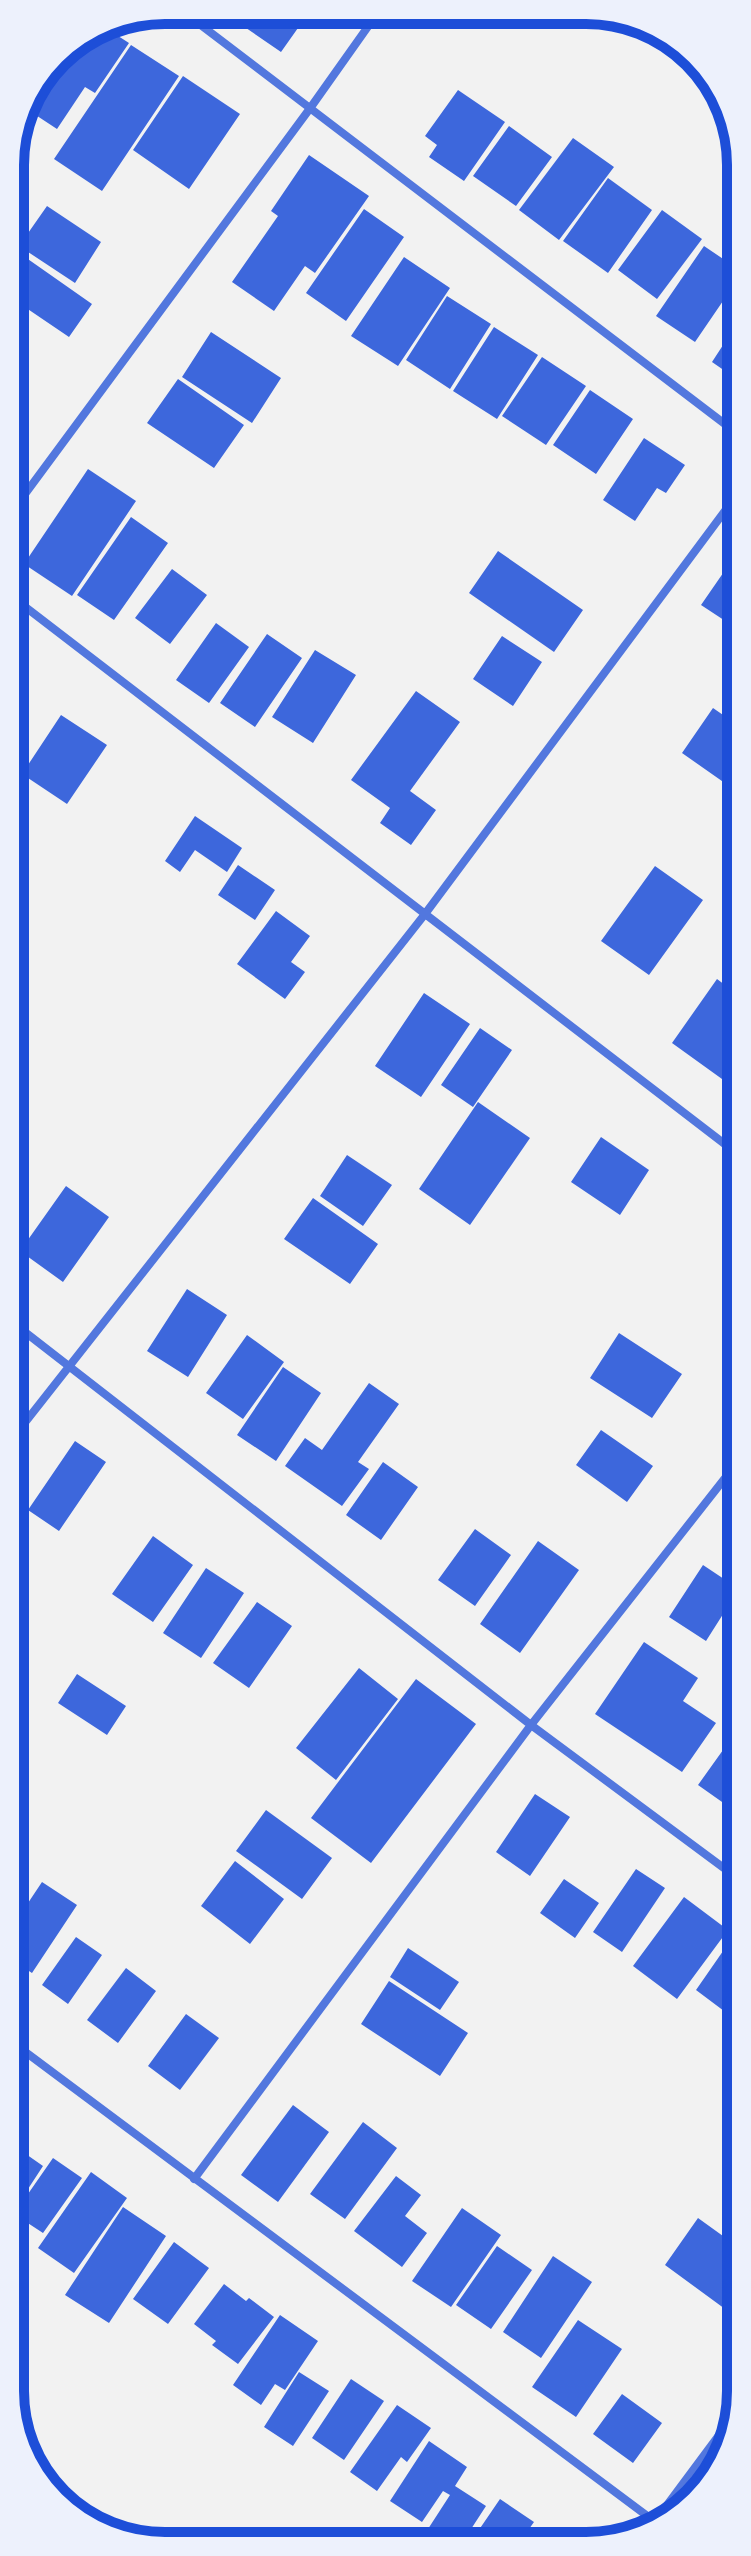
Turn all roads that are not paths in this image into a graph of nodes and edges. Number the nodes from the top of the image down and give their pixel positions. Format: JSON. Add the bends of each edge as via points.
{"nodes":[{"id":1,"x":200,"y":24,"type":"edge"},
{"id":2,"x":370,"y":24,"type":"edge"},
{"id":3,"x":311,"y":107,"type":"junction"},
{"id":4,"x":727,"y":426,"type":"edge"},
{"id":5,"x":24,"y":495,"type":"edge"},
{"id":6,"x":727,"y":508,"type":"edge"},
{"id":7,"x":24,"y":606,"type":"edge"},
{"id":8,"x":425,"y":914,"type":"junction"},
{"id":9,"x":727,"y":1146,"type":"edge"},
{"id":10,"x":24,"y":1331,"type":"edge"},
{"id":11,"x":70,"y":1367,"type":"junction"},
{"id":12,"x":24,"y":1424,"type":"edge"},
{"id":13,"x":727,"y":1476,"type":"edge"},
{"id":14,"x":531,"y":1725,"type":"junction"},
{"id":15,"x":727,"y":1870,"type":"edge"},
{"id":16,"x":24,"y":2051,"type":"edge"},
{"id":17,"x":194,"y":2179,"type":"junction"},
{"id":18,"x":720,"y":2434,"type":"edge"},
{"id":19,"x":664,"y":2508,"type":"edge"},
{"id":20,"x":649,"y":2517,"type":"edge"}],
"edges":[{"from":1,"to":3,"type":"street"},
{"from":2,"to":3,"type":"street"},
{"from":3,"to":4,"type":"street"},
{"from":3,"to":5,"type":"street"},
{"from":6,"to":8,"type":"street"},
{"from":7,"to":8,"type":"street"},
{"from":8,"to":9,"type":"street"},
{"from":8,"to":11,"type":"street"},
{"from":10,"to":11,"type":"street"},
{"from":11,"to":12,"type":"street"},
{"from":11,"to":14,"type":"street"},
{"from":13,"to":14,"type":"street"},
{"from":14,"to":15,"type":"street"},
{"from":14,"to":17,"type":"street"},
{"from":16,"to":17,"type":"street"},
{"from":17,"to":20,"type":"street"},
{"from":18,"to":19,"type":"street"}]}
